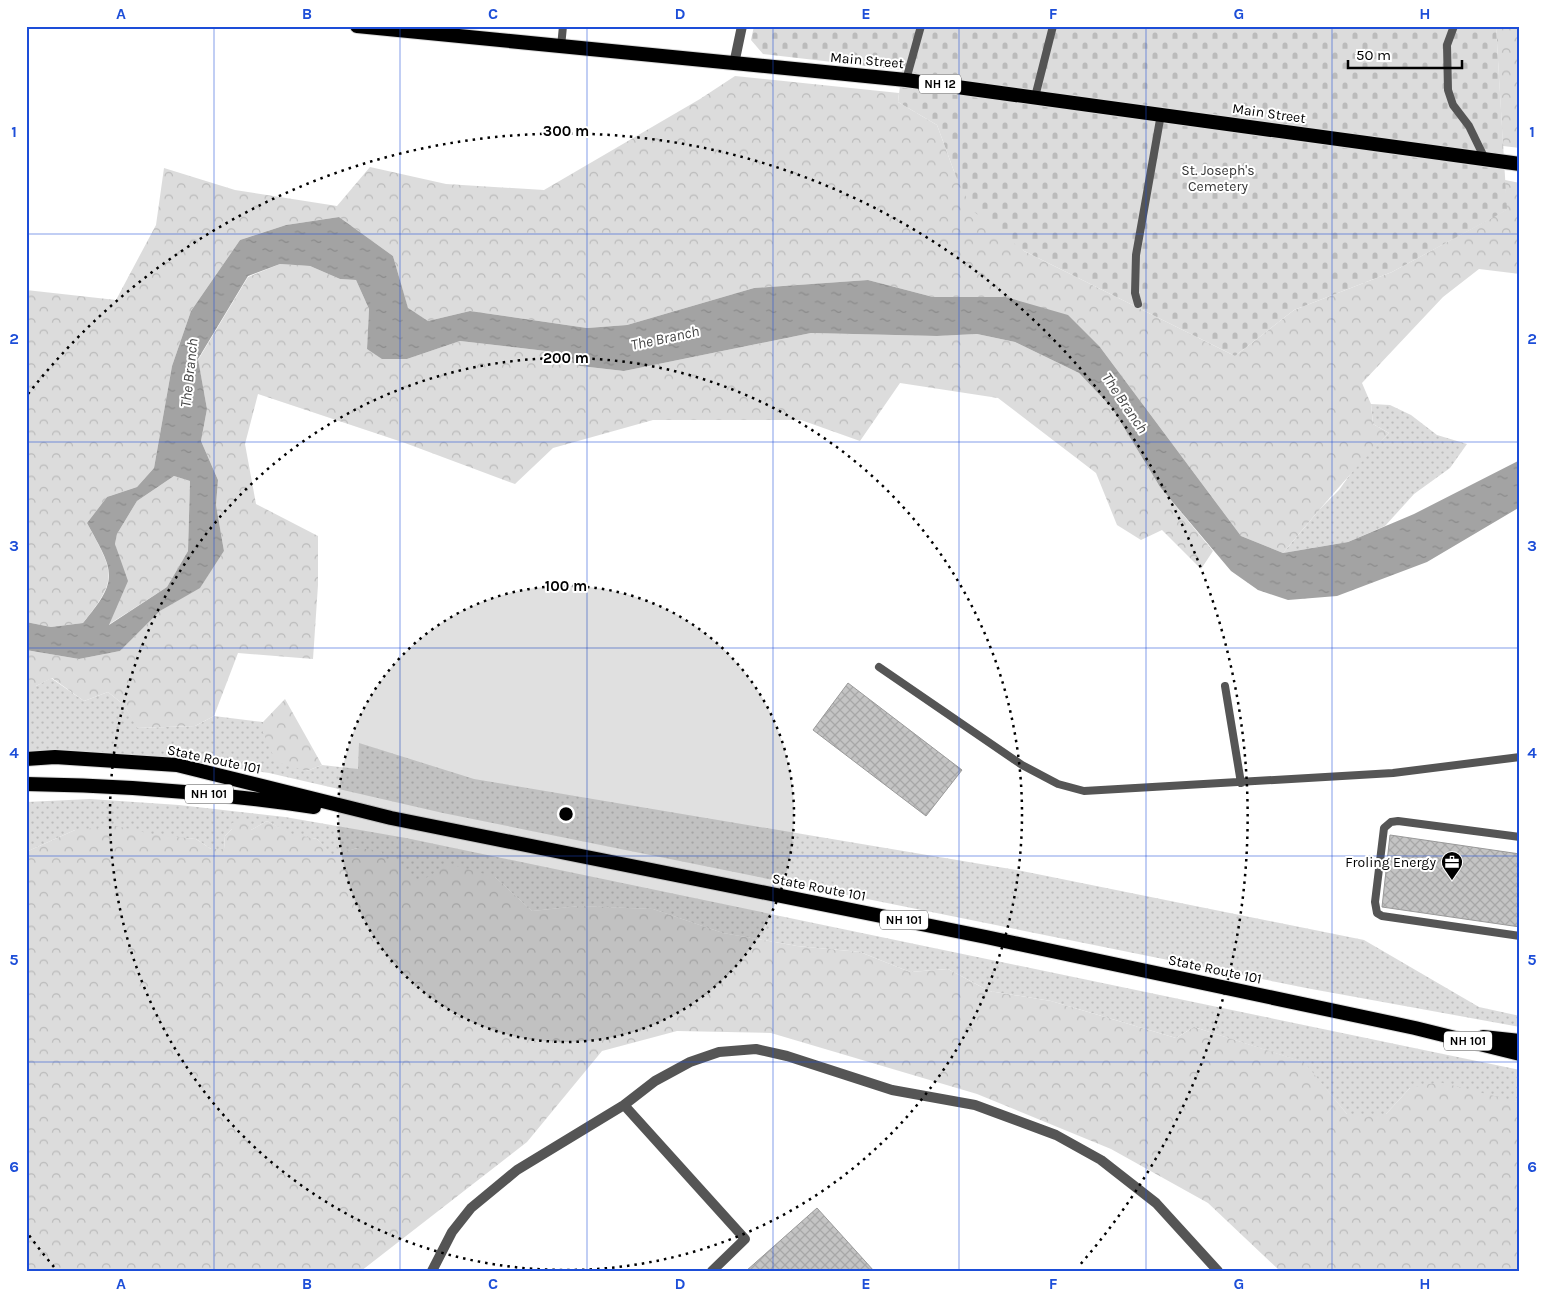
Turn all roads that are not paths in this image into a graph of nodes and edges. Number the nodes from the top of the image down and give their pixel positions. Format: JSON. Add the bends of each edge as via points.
{"nodes":[{"id":1,"x":357,"y":26,"type":"edge"},
{"id":2,"x":563,"y":26,"type":"edge"},
{"id":3,"x":742,"y":26,"type":"edge"},
{"id":4,"x":921,"y":26,"type":"edge"},
{"id":5,"x":1053,"y":26,"type":"edge"},
{"id":6,"x":1454,"y":26,"type":"edge"},
{"id":7,"x":394,"y":28,"type":"edge"},
{"id":8,"x":561,"y":47,"type":"junction"},
{"id":9,"x":734,"y":64,"type":"junction"},
{"id":10,"x":906,"y":80,"type":"junction"},
{"id":11,"x":1035,"y":98,"type":"junction"},
{"id":12,"x":1160,"y":114,"type":"junction"},
{"id":13,"x":1485,"y":159,"type":"junction"},
{"id":14,"x":1520,"y":164,"type":"edge"},
{"id":15,"x":1138,"y":304,"type":"dead end"},
{"id":16,"x":879,"y":667,"type":"dead end"},
{"id":17,"x":1225,"y":686,"type":"dead end"},
{"id":18,"x":1520,"y":757,"type":"edge"},
{"id":19,"x":26,"y":759,"type":"edge"},
{"id":20,"x":1241,"y":783,"type":"junction"},
{"id":21,"x":26,"y":784,"type":"edge"},
{"id":22,"x":391,"y":818,"type":"junction"},
{"id":23,"x":1520,"y":837,"type":"edge"},
{"id":24,"x":1520,"y":936,"type":"edge"},
{"id":25,"x":1415,"y":1028,"type":"junction"},
{"id":26,"x":1520,"y":1041,"type":"edge"},
{"id":27,"x":1520,"y":1054,"type":"edge"},
{"id":28,"x":624,"y":1105,"type":"junction"},
{"id":29,"x":432,"y":1271,"type":"edge"},
{"id":30,"x":712,"y":1271,"type":"edge"},
{"id":31,"x":1218,"y":1271,"type":"edge"}],
"edges":[{"from":1,"to":7,"type":"highway","name":"Main Street","number":"NH 12"},
{"from":2,"to":8,"type":"lane"},
{"from":3,"to":9,"type":"street"},
{"from":4,"to":10,"type":"lane"},
{"from":5,"to":11,"type":"lane"},
{"from":6,"to":13,"type":"lane","via":[[1448,45],[1448,90],[1453,105],[1469,126]]},
{"from":7,"to":8,"type":"highway","name":"Main Street","number":"NH 12"},
{"from":8,"to":9,"type":"highway","name":"Main Street","number":"NH 12"},
{"from":9,"to":10,"type":"highway","name":"Main Street","number":"NH 12"},
{"from":10,"to":11,"type":"highway","name":"Main Street","number":"NH 12"},
{"from":11,"to":12,"type":"highway","name":"Main Street","number":"NH 12"},
{"from":12,"to":13,"type":"highway","name":"Main Street","number":"NH 12"},
{"from":12,"to":15,"type":"lane","via":[[1136,255]]},
{"from":13,"to":14,"type":"highway","name":"Main Street","number":"NH 12"},
{"from":16,"to":20,"type":"lane","via":[[1022,765],[1058,784],[1084,791],[1114,791]]},
{"from":17,"to":20,"type":"lane"},
{"from":18,"to":20,"type":"lane","via":[[1393,772]]},
{"from":19,"to":22,"type":"highway","name":"State Route 101","number":"NH 101","via":[[55,757],[177,765]]},
{"from":21,"to":22,"type":"highway","name":"State Route 101","number":"NH 101","via":[[98,784],[245,797]]},
{"from":22,"to":25,"type":"highway","name":"State Route 101","number":"NH 101","via":[[976,935]]},
{"from":23,"to":24,"type":"lane","via":[[1391,822],[1384,828],[1375,902],[1382,916]]},
{"from":25,"to":26,"type":"highway","name":"State Route 101","number":"NH 101"},
{"from":25,"to":27,"type":"highway","name":"State Route 101","number":"NH 101"},
{"from":28,"to":29,"type":"street","via":[[517,1170],[495,1187],[471,1208],[452,1232]]},
{"from":28,"to":30,"type":"street","via":[[746,1239]]},
{"from":28,"to":31,"type":"street","via":[[655,1081],[690,1062],[719,1052],[756,1049],[892,1090],[975,1105],[1056,1135],[1101,1160],[1156,1203]]}]}
